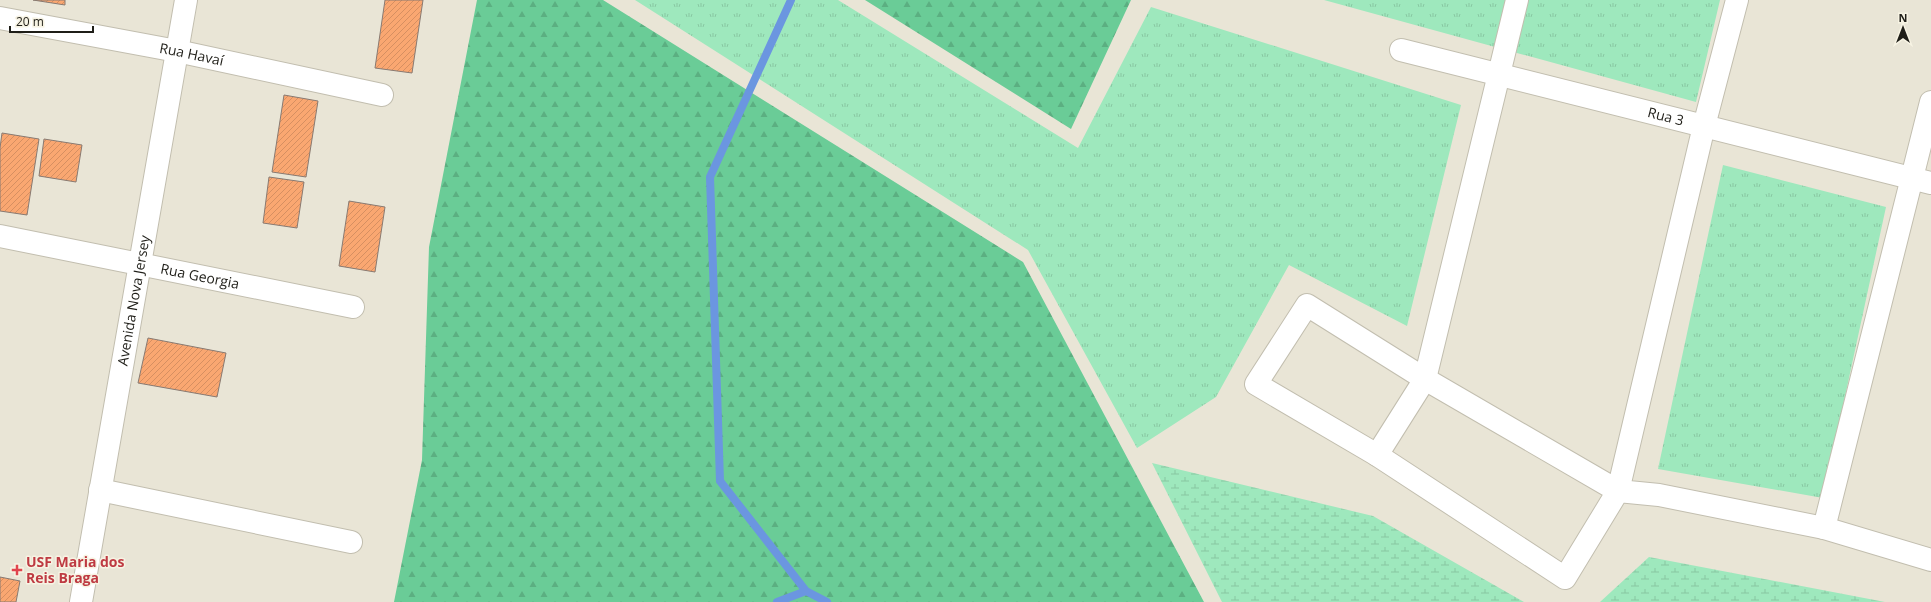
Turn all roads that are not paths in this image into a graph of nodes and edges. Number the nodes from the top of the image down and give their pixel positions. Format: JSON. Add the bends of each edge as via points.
{"nodes":[{"id":1,"x":186,"y":0,"type":"edge"},
{"id":2,"x":1517,"y":0,"type":"edge"},
{"id":3,"x":1737,"y":0,"type":"edge"},
{"id":4,"x":0,"y":18,"type":"edge"},
{"id":5,"x":1400,"y":50,"type":"dead end"},
{"id":6,"x":177,"y":51,"type":"junction"},
{"id":7,"x":1498,"y":74,"type":"junction"},
{"id":8,"x":382,"y":95,"type":"dead end"},
{"id":9,"x":1931,"y":102,"type":"edge"},
{"id":10,"x":1704,"y":126,"type":"junction"},
{"id":11,"x":1922,"y":181,"type":"edge"},
{"id":12,"x":0,"y":236,"type":"edge"},
{"id":13,"x":140,"y":262,"type":"junction"},
{"id":14,"x":353,"y":307,"type":"dead end"},
{"id":15,"x":1425,"y":380,"type":"junction"},
{"id":16,"x":1377,"y":455,"type":"junction"},
{"id":17,"x":100,"y":490,"type":"junction"},
{"id":18,"x":1618,"y":490,"type":"junction"},
{"id":19,"x":1824,"y":528,"type":"junction"},
{"id":20,"x":351,"y":542,"type":"dead end"},
{"id":21,"x":1931,"y":560,"type":"edge"},
{"id":22,"x":81,"y":602,"type":"edge"}],
"edges":[{"from":1,"to":6,"type":"street","name":"Avenida Nova Jersey"},
{"from":2,"to":7,"type":"street"},
{"from":3,"to":10,"type":"street"},
{"from":4,"to":6,"type":"street","name":"Rua Havaí"},
{"from":5,"to":7,"type":"street","name":"Rua 3"},
{"from":6,"to":8,"type":"street","name":"Rua Havaí"},
{"from":6,"to":13,"type":"street","name":"Avenida Nova Jersey"},
{"from":7,"to":10,"type":"street","name":"Rua 3"},
{"from":7,"to":15,"type":"street"},
{"from":9,"to":11,"type":"street"},
{"from":10,"to":11,"type":"street","name":"Rua 3"},
{"from":10,"to":18,"type":"street"},
{"from":11,"to":19,"type":"street"},
{"from":12,"to":13,"type":"street","name":"Rua Georgia"},
{"from":13,"to":14,"type":"street","name":"Rua Georgia"},
{"from":13,"to":17,"type":"street","name":"Avenida Nova Jersey"},
{"from":15,"to":16,"type":"street"},
{"from":15,"to":16,"type":"street","via":[[1307,305],[1256,384]]},
{"from":15,"to":18,"type":"street"},
{"from":16,"to":18,"type":"street","via":[[1565,578]]},
{"from":17,"to":20,"type":"street"},
{"from":17,"to":22,"type":"street","name":"Avenida Nova Jersey"},
{"from":18,"to":19,"type":"street","via":[[1659,495]]},
{"from":19,"to":21,"type":"street"}]}
